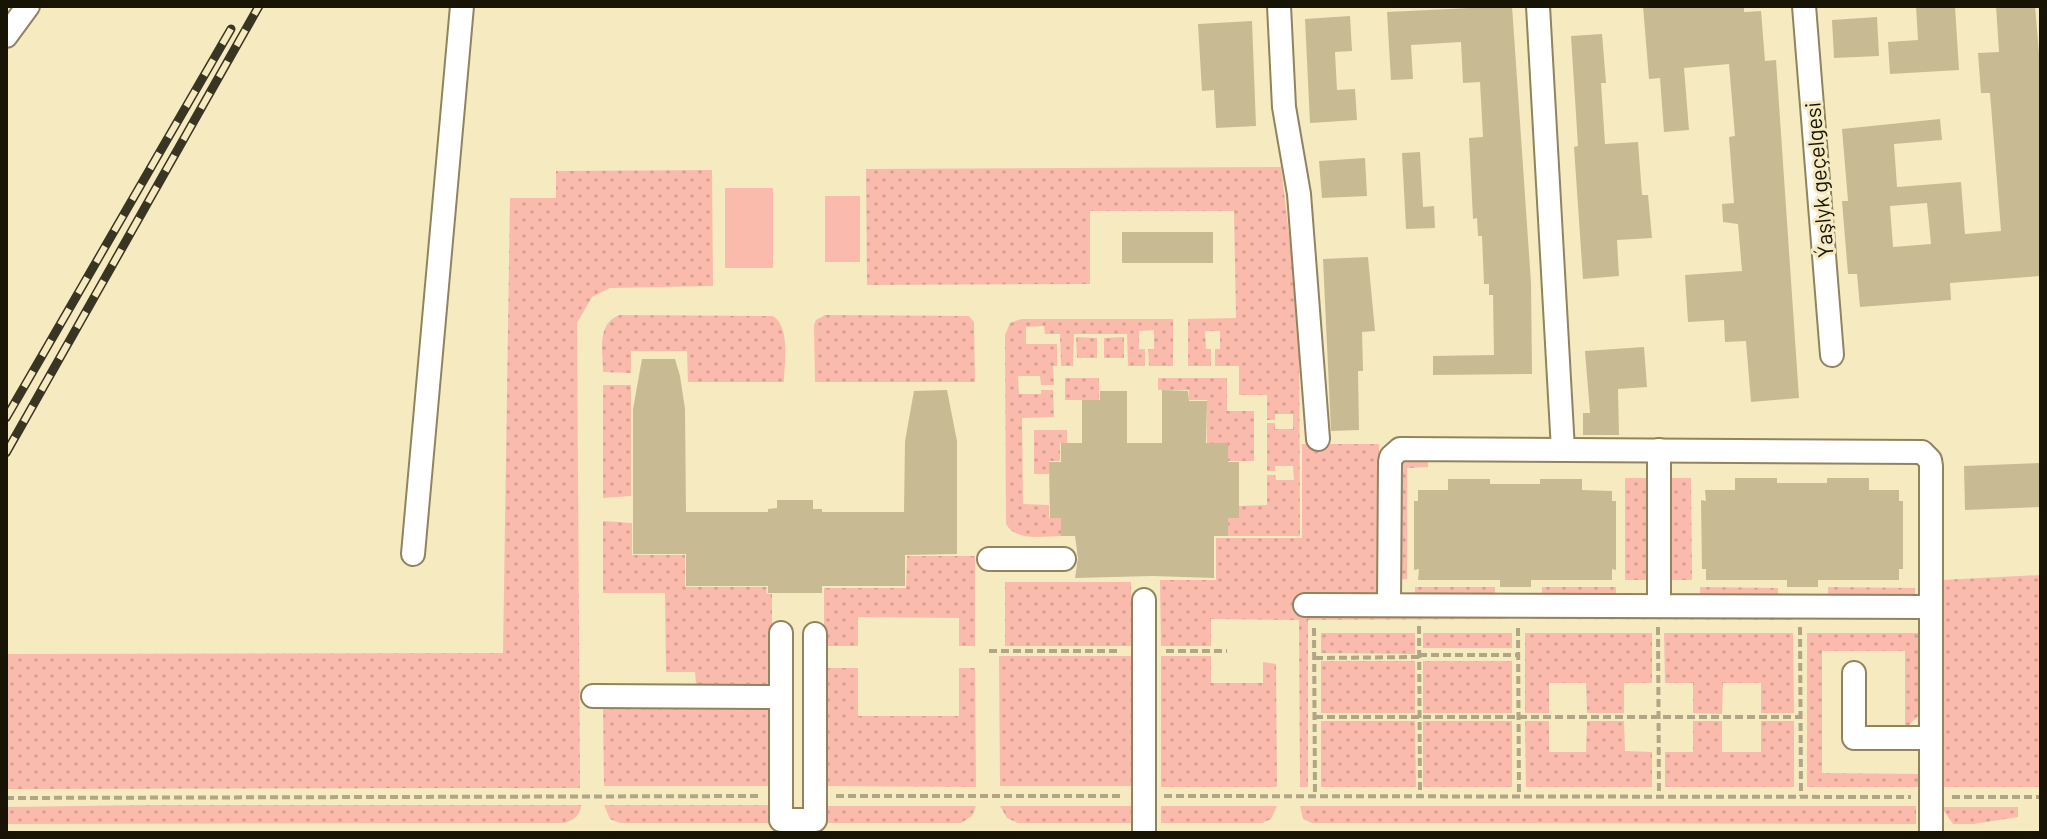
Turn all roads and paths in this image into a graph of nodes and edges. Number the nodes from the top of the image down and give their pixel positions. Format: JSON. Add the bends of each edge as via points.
{"nodes":[{"id":1,"x":28,"y":6,"type":"edge"},
{"id":2,"x":462,"y":6,"type":"edge"},
{"id":3,"x":1279,"y":6,"type":"edge"},
{"id":4,"x":1538,"y":6,"type":"edge"},
{"id":5,"x":1804,"y":6,"type":"edge"},
{"id":6,"x":6,"y":36,"type":"edge"},
{"id":7,"x":1832,"y":355,"type":"dead end"},
{"id":8,"x":1318,"y":439,"type":"dead end"},
{"id":9,"x":1563,"y":450,"type":"junction"},
{"id":10,"x":1659,"y":450,"type":"junction"},
{"id":11,"x":413,"y":554,"type":"dead end"},
{"id":12,"x":989,"y":559,"type":"dead end"},
{"id":13,"x":1064,"y":559,"type":"dead end"},
{"id":14,"x":1144,"y":600,"type":"dead end"},
{"id":15,"x":1305,"y":605,"type":"dead end"},
{"id":16,"x":1389,"y":605,"type":"junction"},
{"id":17,"x":1931,"y":607,"type":"junction"},
{"id":18,"x":1659,"y":616,"type":"junction"},
{"id":19,"x":1314,"y":626,"type":"dead end"},
{"id":20,"x":1419,"y":626,"type":"dead end"},
{"id":21,"x":1518,"y":626,"type":"dead end"},
{"id":22,"x":1800,"y":626,"type":"dead end"},
{"id":23,"x":781,"y":633,"type":"dead end"},
{"id":24,"x":815,"y":634,"type":"dead end"},
{"id":25,"x":989,"y":651,"type":"dead end"},
{"id":26,"x":1131,"y":651,"type":"dead end"},
{"id":27,"x":1160,"y":651,"type":"dead end"},
{"id":28,"x":1227,"y":651,"type":"dead end"},
{"id":29,"x":1519,"y":655,"type":"junction"},
{"id":30,"x":1419,"y":656,"type":"junction"},
{"id":31,"x":1315,"y":658,"type":"junction"},
{"id":32,"x":1854,"y":673,"type":"dead end"},
{"id":33,"x":593,"y":696,"type":"dead end"},
{"id":34,"x":780,"y":697,"type":"junction"},
{"id":35,"x":1315,"y":717,"type":"junction"},
{"id":36,"x":1419,"y":717,"type":"junction"},
{"id":37,"x":1519,"y":717,"type":"junction"},
{"id":38,"x":1658,"y":717,"type":"junction"},
{"id":39,"x":1800,"y":717,"type":"junction"},
{"id":40,"x":1931,"y":738,"type":"junction"},
{"id":41,"x":1315,"y":795,"type":"junction"},
{"id":42,"x":1420,"y":795,"type":"junction"},
{"id":43,"x":772,"y":796,"type":"dead end"},
{"id":44,"x":825,"y":796,"type":"dead end"},
{"id":45,"x":1132,"y":796,"type":"dead end"},
{"id":46,"x":1161,"y":796,"type":"dead end"},
{"id":47,"x":1519,"y":796,"type":"junction"},
{"id":48,"x":1659,"y":796,"type":"junction"},
{"id":49,"x":1801,"y":796,"type":"junction"},
{"id":50,"x":1917,"y":797,"type":"dead end"},
{"id":51,"x":1941,"y":797,"type":"dead end"},
{"id":52,"x":2041,"y":797,"type":"edge"},
{"id":53,"x":6,"y":798,"type":"edge"},
{"id":54,"x":798,"y":827,"type":"edge"},
{"id":55,"x":1144,"y":833,"type":"edge"},
{"id":56,"x":1931,"y":833,"type":"edge"}],
"edges":[{"from":1,"to":6,"type":"street"},
{"from":2,"to":11,"type":"street"},
{"from":3,"to":8,"type":"street","via":[[1284,107],[1299,194]]},
{"from":4,"to":9,"type":"street"},
{"from":5,"to":7,"type":"street","name":"Ýaşlyk geçelgesi"},
{"from":9,"to":10,"type":"street"},
{"from":9,"to":16,"type":"street","via":[[1394,453]]},
{"from":10,"to":17,"type":"street","via":[[1922,452],[1931,466]]},
{"from":10,"to":18,"type":"street"},
{"from":12,"to":13,"type":"street"},
{"from":14,"to":55,"type":"street"},
{"from":15,"to":16,"type":"street"},
{"from":16,"to":18,"type":"street"},
{"from":17,"to":18,"type":"street"},
{"from":17,"to":40,"type":"street"},
{"from":18,"to":38,"type":"path"},
{"from":19,"to":31,"type":"path"},
{"from":20,"to":30,"type":"path"},
{"from":21,"to":29,"type":"path"},
{"from":22,"to":39,"type":"path"},
{"from":23,"to":34,"type":"street"},
{"from":24,"to":54,"type":"street","via":[[815,820]]},
{"from":25,"to":26,"type":"path"},
{"from":27,"to":28,"type":"path"},
{"from":29,"to":30,"type":"path"},
{"from":29,"to":37,"type":"path"},
{"from":30,"to":31,"type":"path"},
{"from":30,"to":36,"type":"path"},
{"from":31,"to":35,"type":"path"},
{"from":32,"to":40,"type":"street","via":[[1854,738]]},
{"from":33,"to":34,"type":"street"},
{"from":34,"to":54,"type":"street","via":[[781,820]]},
{"from":35,"to":36,"type":"path"},
{"from":35,"to":41,"type":"path"},
{"from":36,"to":37,"type":"path"},
{"from":36,"to":42,"type":"path"},
{"from":37,"to":38,"type":"path"},
{"from":37,"to":47,"type":"path"},
{"from":38,"to":39,"type":"path"},
{"from":38,"to":48,"type":"path"},
{"from":39,"to":49,"type":"path"},
{"from":40,"to":56,"type":"street"},
{"from":41,"to":42,"type":"path"},
{"from":41,"to":46,"type":"path"},
{"from":42,"to":47,"type":"path"},
{"from":43,"to":53,"type":"path"},
{"from":44,"to":45,"type":"path"},
{"from":47,"to":48,"type":"path"},
{"from":48,"to":49,"type":"path"},
{"from":49,"to":50,"type":"path"},
{"from":51,"to":52,"type":"path"}]}
